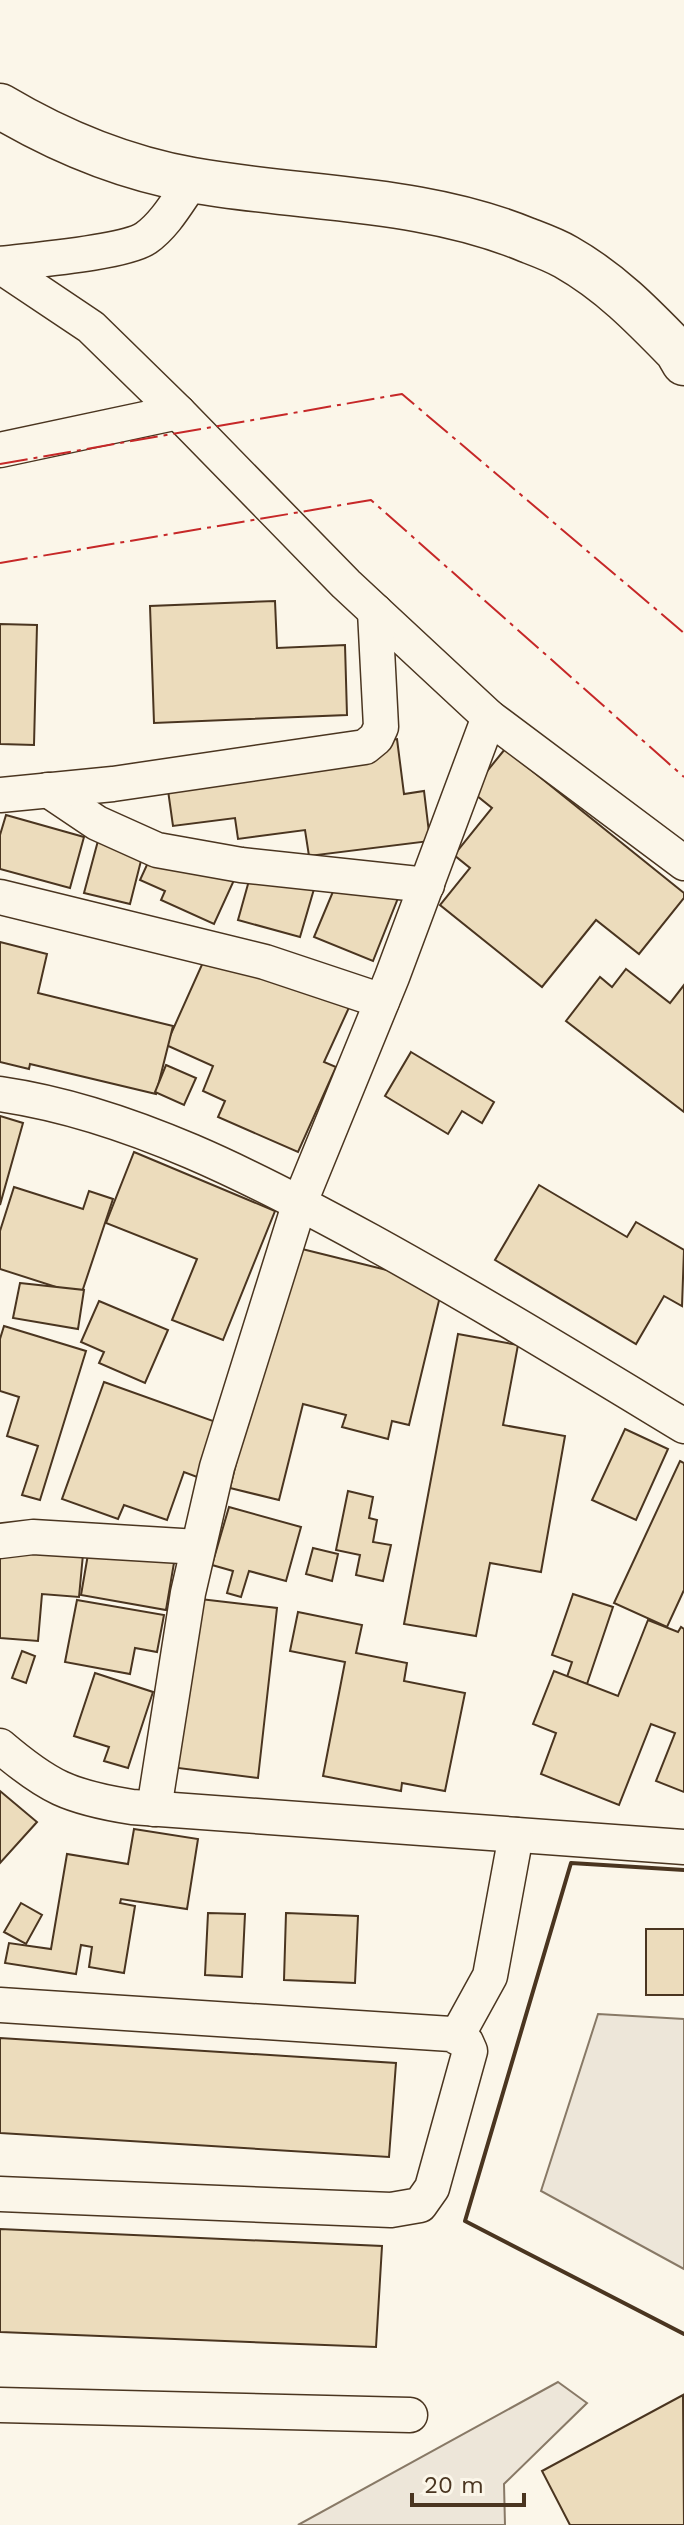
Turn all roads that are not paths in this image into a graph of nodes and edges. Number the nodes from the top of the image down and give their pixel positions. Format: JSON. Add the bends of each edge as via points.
{"nodes":[{"id":1,"x":0,"y":106,"type":"edge"},
{"id":2,"x":193,"y":180,"type":"junction"},
{"id":3,"x":0,"y":265,"type":"edge"},
{"id":4,"x":684,"y":363,"type":"edge"},
{"id":5,"x":178,"y":412,"type":"junction"},
{"id":6,"x":0,"y":450,"type":"edge"},
{"id":7,"x":375,"y":611,"type":"junction"},
{"id":8,"x":489,"y":717,"type":"junction"},
{"id":9,"x":48,"y":790,"type":"junction"},
{"id":10,"x":0,"y":795,"type":"edge"},
{"id":11,"x":684,"y":863,"type":"edge"},
{"id":12,"x":427,"y":885,"type":"junction"},
{"id":13,"x":0,"y":897,"type":"edge"},
{"id":14,"x":382,"y":1001,"type":"junction"},
{"id":15,"x":0,"y":1094,"type":"edge"},
{"id":16,"x":300,"y":1202,"type":"junction"},
{"id":17,"x":684,"y":1426,"type":"edge"},
{"id":18,"x":0,"y":1541,"type":"edge"},
{"id":19,"x":198,"y":1547,"type":"junction"},
{"id":20,"x":0,"y":1746,"type":"edge"},
{"id":21,"x":154,"y":1809,"type":"junction"},
{"id":22,"x":516,"y":1835,"type":"junction"},
{"id":23,"x":684,"y":1847,"type":"edge"},
{"id":24,"x":0,"y":2005,"type":"edge"},
{"id":25,"x":457,"y":2036,"type":"junction"},
{"id":26,"x":0,"y":2194,"type":"edge"},
{"id":27,"x":0,"y":2405,"type":"edge"},
{"id":28,"x":410,"y":2415,"type":"dead end"}],
"edges":[{"from":1,"to":2,"type":"main road","via":[[95,153]]},
{"from":2,"to":3,"type":"street","via":[[145,239]]},
{"from":2,"to":4,"type":"main road","via":[[428,210],[495,227],[565,256],[621,294]]},
{"from":3,"to":5,"type":"street","via":[[91,327]]},
{"from":5,"to":6,"type":"street"},
{"from":5,"to":7,"type":"street"},
{"from":7,"to":8,"type":"street"},
{"from":7,"to":9,"type":"street","via":[[381,727],[365,747]]},
{"from":8,"to":11,"type":"street"},
{"from":8,"to":12,"type":"street"},
{"from":9,"to":10,"type":"street"},
{"from":9,"to":12,"type":"street","via":[[97,823],[157,850],[241,865]]},
{"from":12,"to":14,"type":"street"},
{"from":13,"to":14,"type":"street","via":[[265,962]]},
{"from":14,"to":16,"type":"street"},
{"from":15,"to":16,"type":"street","via":[[100,1117],[244,1173]]},
{"from":16,"to":17,"type":"street"},
{"from":16,"to":19,"type":"street","via":[[217,1467]]},
{"from":18,"to":19,"type":"street","via":[[33,1537]]},
{"from":19,"to":21,"type":"street"},
{"from":20,"to":21,"type":"street","via":[[56,1788],[98,1802]]},
{"from":21,"to":22,"type":"street"},
{"from":22,"to":23,"type":"street"},
{"from":22,"to":25,"type":"street","via":[[490,1976]]},
{"from":24,"to":25,"type":"street"},
{"from":25,"to":26,"type":"street","via":[[470,2051],[432,2188],[420,2205],[391,2210]]},
{"from":27,"to":28,"type":"street"}]}
